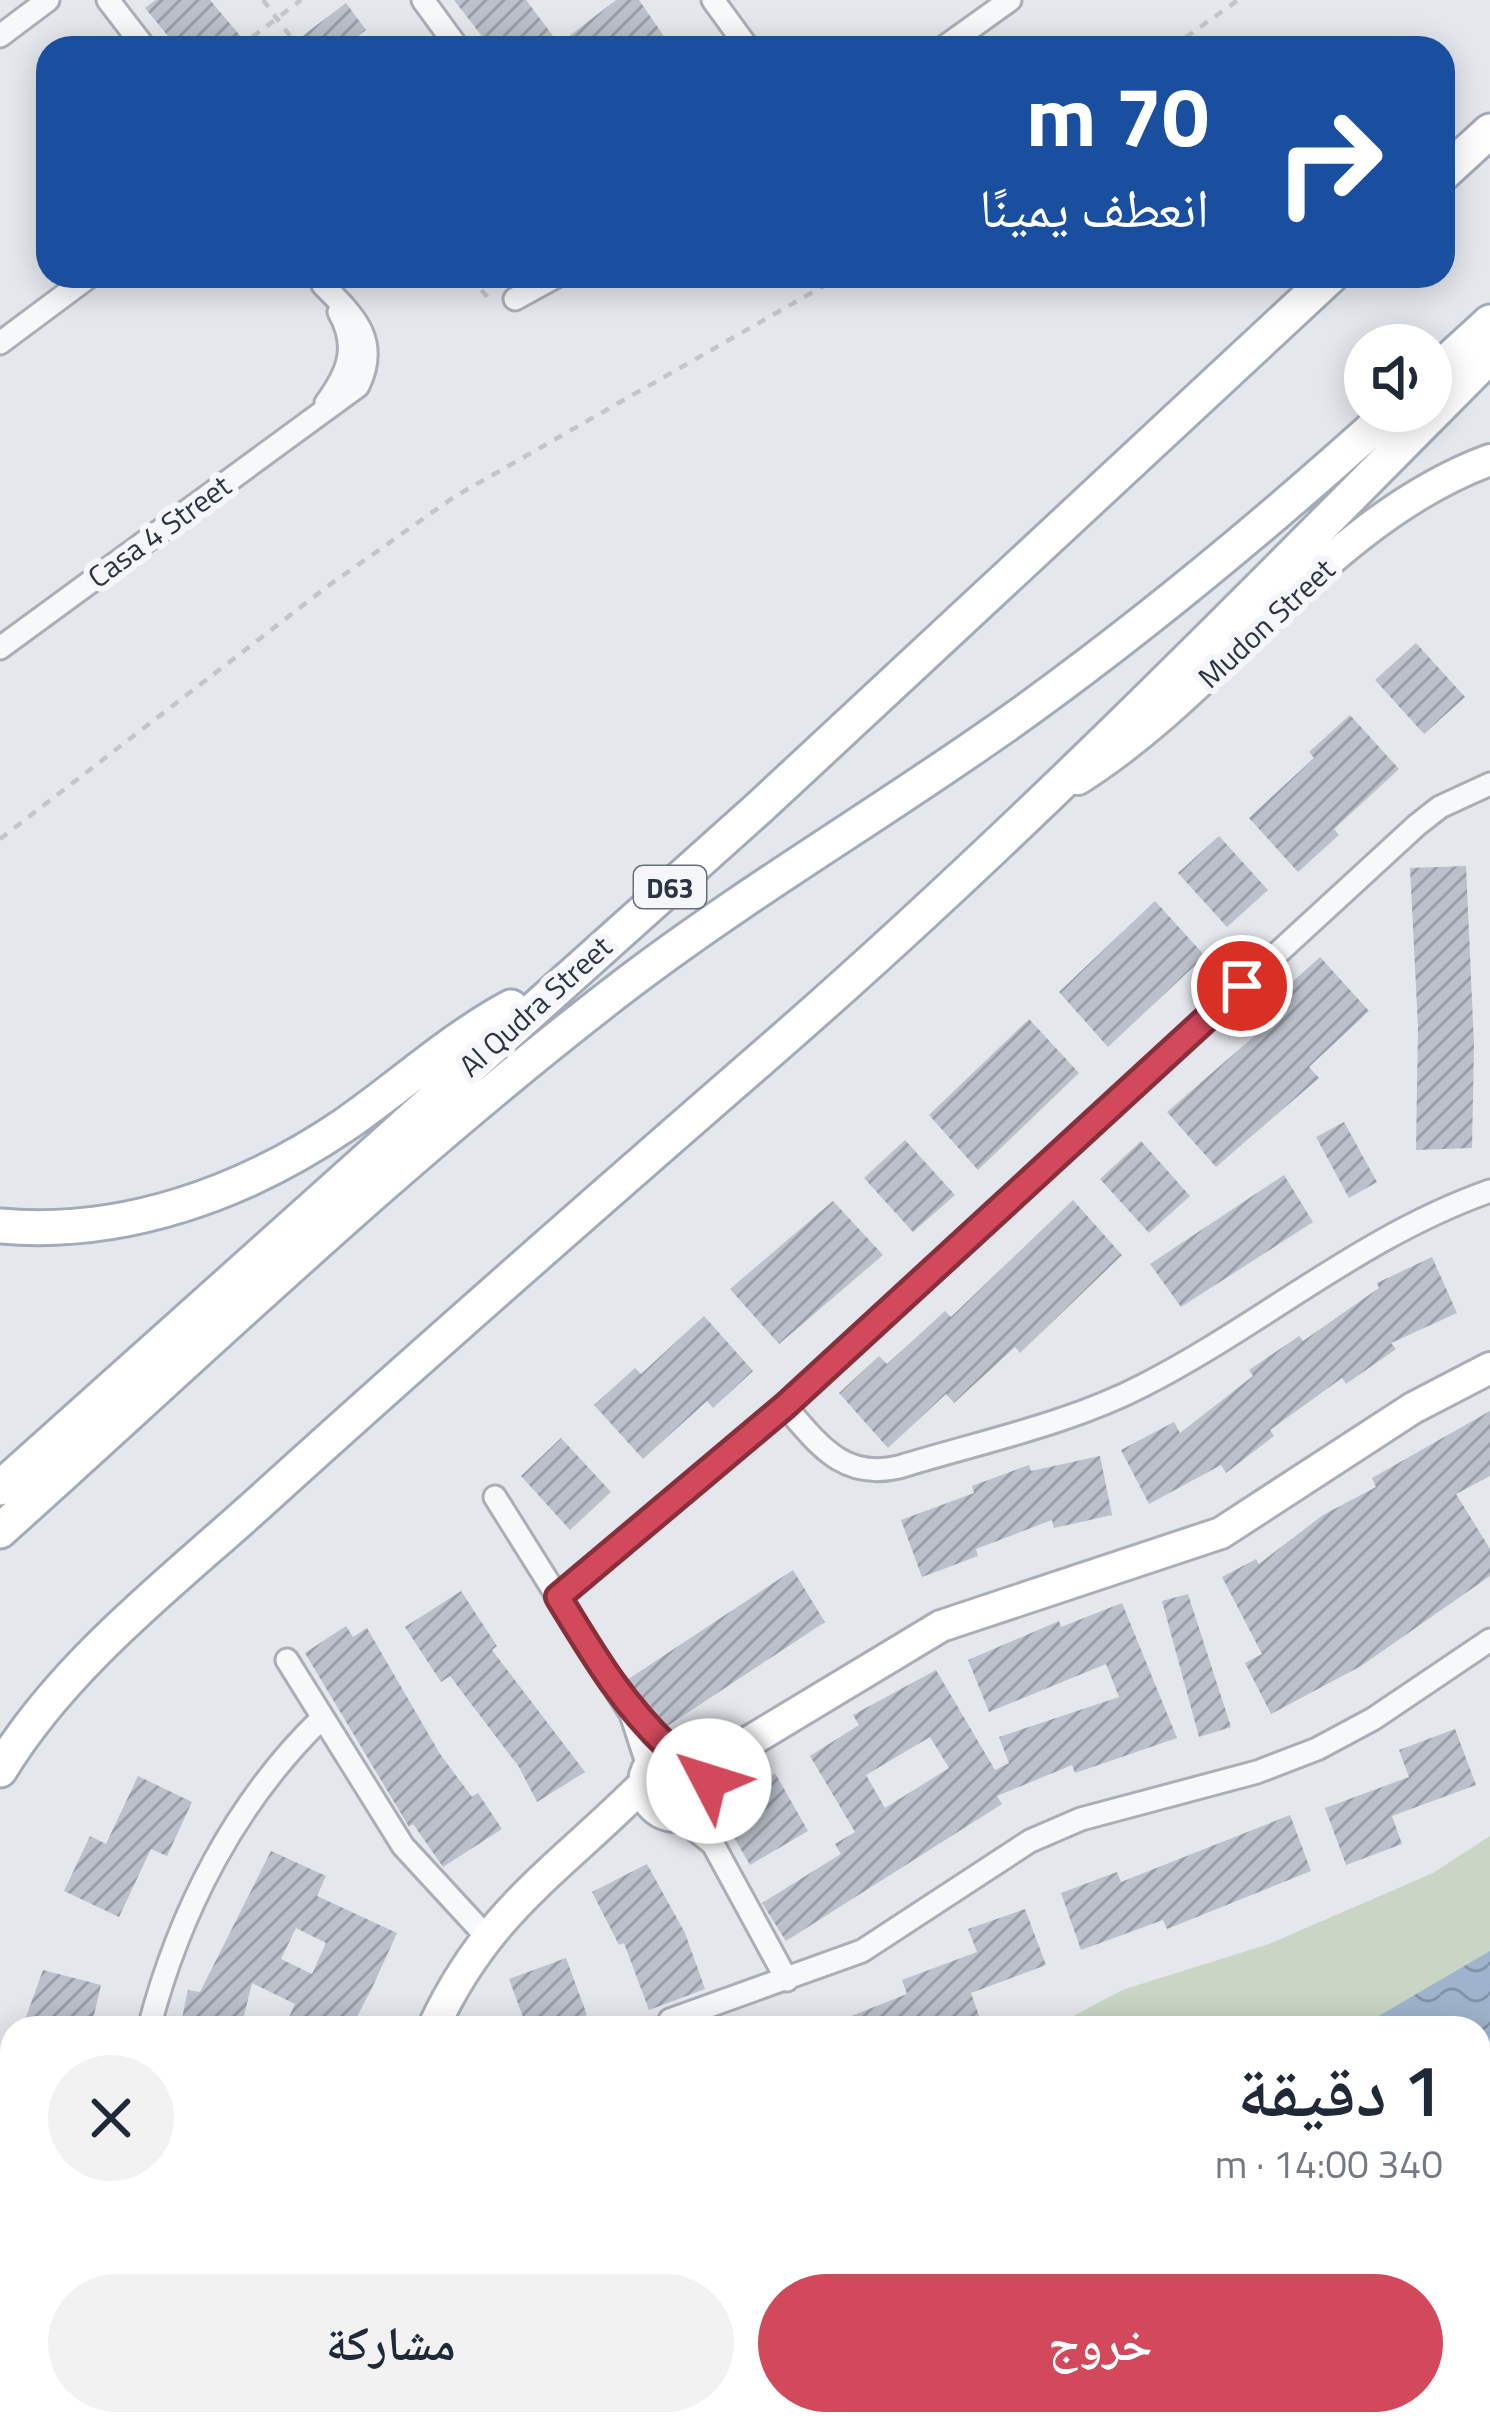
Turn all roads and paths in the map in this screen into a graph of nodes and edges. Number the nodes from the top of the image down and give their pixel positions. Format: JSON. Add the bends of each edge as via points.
{"nodes":[{"id":1,"x":48,"y":0,"type":"edge"},
{"id":2,"x":108,"y":0,"type":"edge"},
{"id":3,"x":263,"y":0,"type":"edge"},
{"id":4,"x":301,"y":0,"type":"edge"},
{"id":5,"x":423,"y":0,"type":"edge"},
{"id":6,"x":712,"y":0,"type":"edge"},
{"id":7,"x":1010,"y":0,"type":"edge"},
{"id":8,"x":1238,"y":0,"type":"edge"},
{"id":9,"x":277,"y":18,"type":"junction"},
{"id":10,"x":0,"y":36,"type":"edge"},
{"id":11,"x":136,"y":36,"type":"edge"},
{"id":12,"x":254,"y":36,"type":"edge"},
{"id":13,"x":290,"y":36,"type":"edge"},
{"id":14,"x":449,"y":36,"type":"edge"},
{"id":15,"x":739,"y":36,"type":"edge"},
{"id":16,"x":960,"y":36,"type":"edge"},
{"id":17,"x":1188,"y":36,"type":"edge"},
{"id":18,"x":1490,"y":131,"type":"edge"},
{"id":19,"x":1455,"y":163,"type":"edge"},
{"id":20,"x":74,"y":288,"type":"edge"},
{"id":21,"x":328,"y":288,"type":"edge"},
{"id":22,"x":480,"y":288,"type":"edge"},
{"id":23,"x":535,"y":288,"type":"edge"},
{"id":24,"x":821,"y":288,"type":"edge"},
{"id":25,"x":1318,"y":288,"type":"edge"},
{"id":26,"x":515,"y":299,"type":"joint"},
{"id":27,"x":1490,"y":322,"type":"edge"},
{"id":28,"x":0,"y":343,"type":"edge"},
{"id":29,"x":1490,"y":356,"type":"edge"},
{"id":30,"x":1452,"y":357,"type":"edge"},
{"id":31,"x":1367,"y":432,"type":"edge"},
{"id":32,"x":1490,"y":460,"type":"edge"},
{"id":33,"x":0,"y":648,"type":"edge"},
{"id":34,"x":1490,"y":784,"type":"edge"},
{"id":35,"x":1047,"y":798,"type":"junction"},
{"id":36,"x":0,"y":839,"type":"edge"},
{"id":37,"x":556,"y":986,"type":"junction"},
{"id":38,"x":1490,"y":1191,"type":"edge"},
{"id":39,"x":0,"y":1226,"type":"edge"},
{"id":40,"x":1490,"y":1368,"type":"edge"},
{"id":41,"x":785,"y":1406,"type":"junction"},
{"id":42,"x":0,"y":1488,"type":"edge"},
{"id":43,"x":495,"y":1497,"type":"dead end"},
{"id":44,"x":0,"y":1531,"type":"edge"},
{"id":45,"x":558,"y":1597,"type":"junction"},
{"id":46,"x":1490,"y":1640,"type":"edge"},
{"id":47,"x":286,"y":1660,"type":"dead end"},
{"id":48,"x":320,"y":1720,"type":"junction"},
{"id":49,"x":0,"y":1770,"type":"edge"},
{"id":50,"x":674,"y":1785,"type":"junction"},
{"id":51,"x":485,"y":1935,"type":"junction"},
{"id":52,"x":787,"y":1980,"type":"junction"},
{"id":53,"x":153,"y":2016,"type":"edge"},
{"id":54,"x":440,"y":2016,"type":"edge"},
{"id":55,"x":682,"y":2016,"type":"edge"}],
"edges":[{"from":1,"to":10,"type":"street"},
{"from":2,"to":11,"type":"street"},
{"from":3,"to":9,"type":"path"},
{"from":4,"to":9,"type":"path"},
{"from":5,"to":14,"type":"street"},
{"from":6,"to":15,"type":"street"},
{"from":7,"to":16,"type":"street"},
{"from":8,"to":17,"type":"path"},
{"from":9,"to":12,"type":"path"},
{"from":9,"to":13,"type":"path"},
{"from":18,"to":19,"type":"main road"},
{"from":20,"to":28,"type":"street"},
{"from":21,"to":33,"type":"street","name":"Casa 4 Street","via":[[353,315],[369,350],[358,386]]},
{"from":22,"to":26,"type":"path","via":[[497,310]]},
{"from":23,"to":26,"type":"street"},
{"from":24,"to":36,"type":"path","via":[[438,508]]},
{"from":25,"to":37,"type":"main road","name":"Al Qudra Street","number":"D63"},
{"from":27,"to":30,"type":"main road"},
{"from":29,"to":35,"type":"main road"},
{"from":31,"to":44,"type":"main road","name":"Al Qudra Street","number":"D63","via":[[1082,670],[550,1042]]},
{"from":32,"to":35,"type":"street","name":"Mudon Street","via":[[1388,513],[1161,721]]},
{"from":34,"to":41,"type":"street","via":[[1417,825]]},
{"from":35,"to":49,"type":"main road","via":[[207,1550],[72,1677]]},
{"from":37,"to":39,"type":"main road","via":[[455,1040],[309,1147],[229,1187],[99,1226]]},
{"from":37,"to":42,"type":"main road","name":"Al Qudra Street","number":"D63"},
{"from":38,"to":41,"type":"street","via":[[1392,1232],[1142,1386],[899,1467],[878,1472],[835,1461]]},
{"from":40,"to":50,"type":"street","via":[[1413,1408],[1221,1534],[941,1626]]},
{"from":41,"to":45,"type":"street"},
{"from":43,"to":45,"type":"street"},
{"from":45,"to":50,"type":"street","via":[[631,1714],[653,1730]]},
{"from":46,"to":52,"type":"street","via":[[1317,1749],[1030,1841],[862,1951]]},
{"from":47,"to":48,"type":"street"},
{"from":48,"to":51,"type":"street","via":[[403,1846]]},
{"from":48,"to":53,"type":"street","via":[[240,1815],[176,1942]]},
{"from":50,"to":51,"type":"street","via":[[558,1860]]},
{"from":50,"to":52,"type":"street"},
{"from":51,"to":54,"type":"street"},
{"from":52,"to":55,"type":"street"}]}
